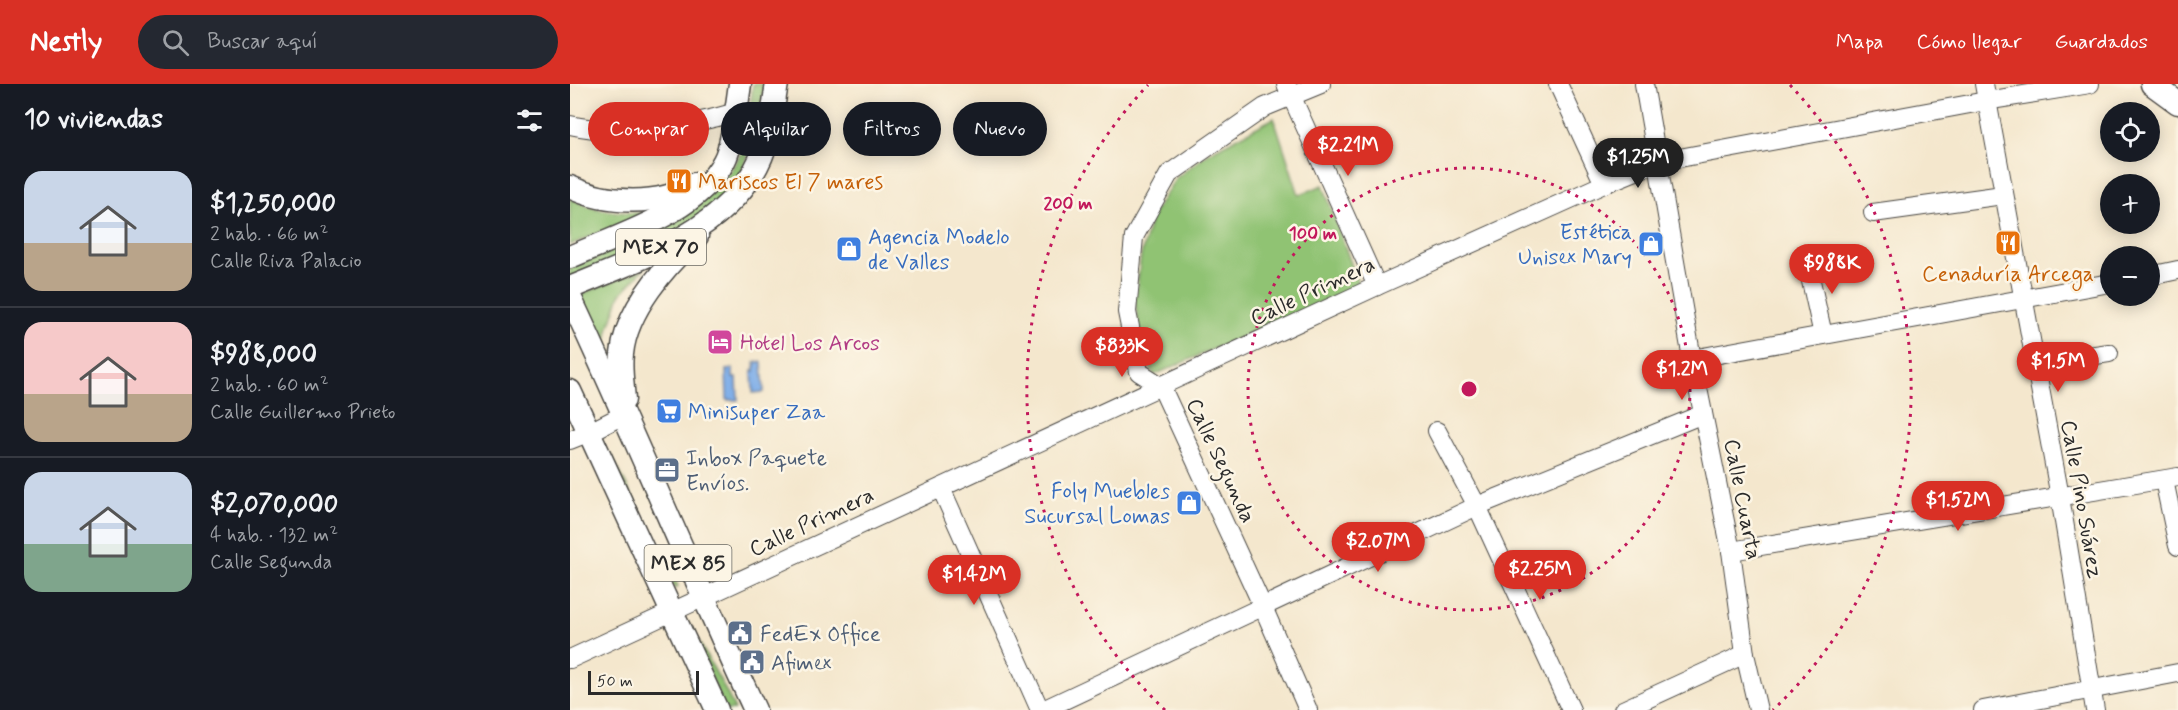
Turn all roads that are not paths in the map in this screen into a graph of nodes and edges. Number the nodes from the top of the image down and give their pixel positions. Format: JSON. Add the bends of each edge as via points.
{"nodes":[{"id":1,"x":740,"y":84,"type":"edge"},
{"id":2,"x":777,"y":84,"type":"edge"},
{"id":3,"x":1321,"y":84,"type":"edge"},
{"id":4,"x":1558,"y":84,"type":"edge"},
{"id":5,"x":1644,"y":84,"type":"edge"},
{"id":6,"x":2090,"y":84,"type":"edge"},
{"id":7,"x":2152,"y":84,"type":"edge"},
{"id":8,"x":1289,"y":90,"type":"edge"},
{"id":9,"x":1985,"y":92,"type":"edge"},
{"id":10,"x":737,"y":102,"type":"edge"},
{"id":11,"x":2178,"y":103,"type":"edge"},
{"id":12,"x":721,"y":115,"type":"edge"},
{"id":13,"x":570,"y":125,"type":"edge"},
{"id":14,"x":727,"y":156,"type":"edge"},
{"id":15,"x":726,"y":159,"type":"junction"},
{"id":16,"x":1658,"y":162,"type":"junction"},
{"id":17,"x":1604,"y":184,"type":"junction"},
{"id":18,"x":570,"y":187,"type":"edge"},
{"id":19,"x":2003,"y":195,"type":"junction"},
{"id":20,"x":723,"y":210,"type":"junction"},
{"id":21,"x":1874,"y":213,"type":"dead end"},
{"id":22,"x":570,"y":257,"type":"edge"},
{"id":23,"x":1807,"y":263,"type":"dead end"},
{"id":24,"x":2178,"y":270,"type":"edge"},
{"id":25,"x":2160,"y":274,"type":"edge"},
{"id":26,"x":2100,"y":285,"type":"edge"},
{"id":27,"x":1377,"y":286,"type":"junction"},
{"id":28,"x":570,"y":288,"type":"edge"},
{"id":29,"x":570,"y":297,"type":"edge"},
{"id":30,"x":2022,"y":299,"type":"junction"},
{"id":31,"x":1823,"y":335,"type":"junction"},
{"id":32,"x":2109,"y":353,"type":"dead end"},
{"id":33,"x":1692,"y":359,"type":"junction"},
{"id":34,"x":2034,"y":364,"type":"junction"},
{"id":35,"x":1161,"y":386,"type":"junction"},
{"id":36,"x":570,"y":391,"type":"edge"},
{"id":37,"x":625,"y":414,"type":"junction"},
{"id":38,"x":1703,"y":414,"type":"junction"},
{"id":39,"x":1437,"y":431,"type":"dead end"},
{"id":40,"x":580,"y":436,"type":"edge"},
{"id":41,"x":2171,"y":478,"type":"edge"},
{"id":42,"x":941,"y":488,"type":"junction"},
{"id":43,"x":2060,"y":497,"type":"junction"},
{"id":44,"x":1477,"y":506,"type":"junction"},
{"id":45,"x":2178,"y":546,"type":"edge"},
{"id":46,"x":1731,"y":551,"type":"junction"},
{"id":47,"x":703,"y":597,"type":"junction"},
{"id":48,"x":1263,"y":607,"type":"junction"},
{"id":49,"x":674,"y":613,"type":"junction"},
{"id":50,"x":1745,"y":654,"type":"junction"},
{"id":51,"x":570,"y":659,"type":"edge"},
{"id":52,"x":2178,"y":673,"type":"edge"},
{"id":53,"x":2091,"y":689,"type":"junction"},
{"id":54,"x":717,"y":710,"type":"edge"},
{"id":55,"x":755,"y":710,"type":"edge"},
{"id":56,"x":1041,"y":710,"type":"edge"},
{"id":57,"x":1308,"y":710,"type":"edge"},
{"id":58,"x":1571,"y":710,"type":"edge"},
{"id":59,"x":1623,"y":710,"type":"edge"},
{"id":60,"x":1758,"y":710,"type":"edge"},
{"id":61,"x":1983,"y":710,"type":"edge"},
{"id":62,"x":2095,"y":710,"type":"edge"}],
"edges":[{"from":1,"to":10,"type":"main road","number":"MEX 70"},
{"from":2,"to":20,"type":"main road","number":"MEX 70","via":[[765,147],[742,189]]},
{"from":3,"to":8,"type":"street","name":"Calle Segunda"},
{"from":4,"to":17,"type":"street"},
{"from":5,"to":16,"type":"street","name":"Calle Cuarta"},
{"from":6,"to":9,"type":"street","name":"Calle Primera"},
{"from":7,"to":11,"type":"main road"},
{"from":8,"to":27,"type":"street"},
{"from":8,"to":35,"type":"street","name":"Calle Segunda","via":[[1169,174],[1134,237],[1127,312],[1139,372]]},
{"from":9,"to":16,"type":"street","name":"Calle Primera"},
{"from":9,"to":19,"type":"street","name":"Calle Pino Suárez"},
{"from":12,"to":13,"type":"street","via":[[680,125],[628,130]]},
{"from":14,"to":15,"type":"main road","number":"MEX 70"},
{"from":15,"to":18,"type":"main road","number":"MEX 70","via":[[670,196],[616,199]]},
{"from":15,"to":22,"type":"main road","number":"MEX 70","via":[[712,181],[669,214]]},
{"from":16,"to":17,"type":"street","name":"Calle Primera"},
{"from":16,"to":33,"type":"street","name":"Calle Cuarta"},
{"from":17,"to":27,"type":"street","name":"Calle Primera"},
{"from":19,"to":21,"type":"street"},
{"from":19,"to":30,"type":"street","name":"Calle Pino Suárez"},
{"from":20,"to":28,"type":"main road","number":"MEX 70","via":[[695,231]]},
{"from":20,"to":37,"type":"main road","via":[[689,243],[636,311],[621,354]]},
{"from":23,"to":31,"type":"street"},
{"from":24,"to":25,"type":"street"},
{"from":26,"to":30,"type":"street"},
{"from":27,"to":35,"type":"street","name":"Calle Primera"},
{"from":29,"to":37,"type":"main road","number":"MEX 85"},
{"from":30,"to":31,"type":"street"},
{"from":30,"to":34,"type":"street","name":"Calle Pino Suárez"},
{"from":31,"to":33,"type":"street"},
{"from":32,"to":34,"type":"street"},
{"from":33,"to":38,"type":"street","name":"Calle Cuarta"},
{"from":34,"to":43,"type":"street","name":"Calle Pino Suárez"},
{"from":35,"to":42,"type":"street","name":"Calle Primera"},
{"from":35,"to":48,"type":"street","name":"Calle Segunda"},
{"from":36,"to":40,"type":"main road","number":"MEX 85"},
{"from":37,"to":40,"type":"street"},
{"from":37,"to":47,"type":"main road","number":"MEX 85"},
{"from":38,"to":44,"type":"street"},
{"from":38,"to":46,"type":"street","name":"Calle Cuarta"},
{"from":39,"to":44,"type":"street"},
{"from":40,"to":49,"type":"main road","number":"MEX 85"},
{"from":41,"to":43,"type":"street"},
{"from":41,"to":45,"type":"street"},
{"from":42,"to":47,"type":"street","name":"Calle Primera"},
{"from":42,"to":56,"type":"street"},
{"from":43,"to":46,"type":"street"},
{"from":43,"to":53,"type":"street","name":"Calle Pino Suárez"},
{"from":44,"to":48,"type":"street"},
{"from":44,"to":58,"type":"street"},
{"from":46,"to":50,"type":"street","name":"Calle Cuarta"},
{"from":47,"to":49,"type":"street","name":"Calle Primera"},
{"from":47,"to":55,"type":"main road","number":"MEX 85"},
{"from":48,"to":56,"type":"street"},
{"from":48,"to":57,"type":"street","name":"Calle Segunda"},
{"from":49,"to":51,"type":"street","name":"Calle Primera"},
{"from":49,"to":54,"type":"main road","number":"MEX 85"},
{"from":50,"to":59,"type":"street"},
{"from":50,"to":60,"type":"street","name":"Calle Cuarta"},
{"from":52,"to":53,"type":"street"},
{"from":53,"to":61,"type":"street"},
{"from":53,"to":62,"type":"street","name":"Calle Pino Suárez"}]}
